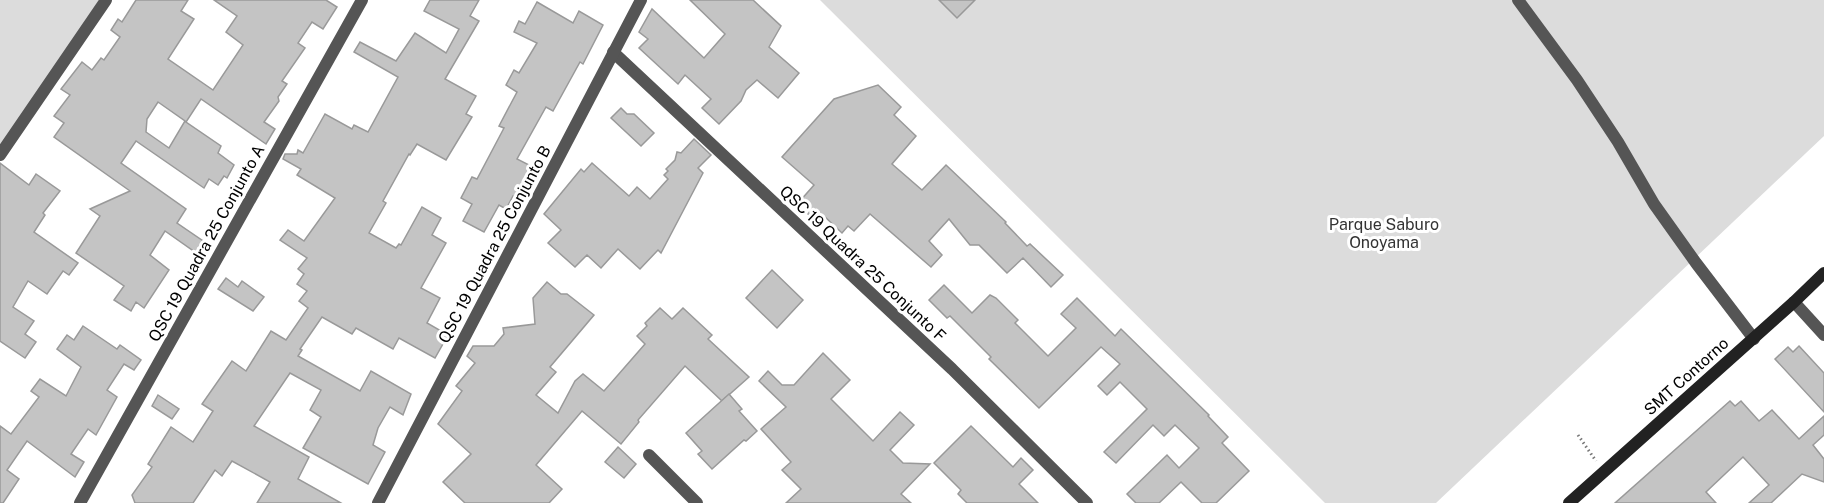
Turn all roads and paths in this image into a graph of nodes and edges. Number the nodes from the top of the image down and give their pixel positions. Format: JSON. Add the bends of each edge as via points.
{"nodes":[{"id":1,"x":106,"y":0,"type":"edge"},
{"id":2,"x":362,"y":0,"type":"edge"},
{"id":3,"x":641,"y":0,"type":"edge"},
{"id":4,"x":1518,"y":0,"type":"edge"},
{"id":5,"x":613,"y":52,"type":"junction"},
{"id":6,"x":0,"y":156,"type":"edge"},
{"id":7,"x":1824,"y":273,"type":"edge"},
{"id":8,"x":1794,"y":302,"type":"junction"},
{"id":9,"x":1824,"y":335,"type":"edge"},
{"id":10,"x":1754,"y":339,"type":"junction"},
{"id":11,"x":1578,"y":435,"type":"dead end"},
{"id":12,"x":648,"y":455,"type":"dead end"},
{"id":13,"x":1604,"y":472,"type":"junction"},
{"id":14,"x":80,"y":503,"type":"edge"},
{"id":15,"x":378,"y":503,"type":"edge"},
{"id":16,"x":697,"y":503,"type":"edge"},
{"id":17,"x":1087,"y":503,"type":"edge"},
{"id":18,"x":1569,"y":503,"type":"edge"}],
"edges":[{"from":1,"to":6,"type":"street"},
{"from":2,"to":14,"type":"street","name":"QSC 19 Quadra 25 Conjunto A"},
{"from":3,"to":5,"type":"street","name":"QSC 19 Quadra 25 Conjunto B"},
{"from":4,"to":10,"type":"street","via":[[1577,80],[1654,204]]},
{"from":5,"to":15,"type":"street","name":"QSC 19 Quadra 25 Conjunto B"},
{"from":5,"to":17,"type":"street","name":"QSC 19 Quadra 25 Conjunto F","via":[[952,369]]},
{"from":7,"to":8,"type":"street","name":"SMT Contorno"},
{"from":8,"to":9,"type":"street"},
{"from":8,"to":10,"type":"street","name":"SMT Contorno"},
{"from":10,"to":13,"type":"street","name":"SMT Contorno"},
{"from":11,"to":13,"type":"path"},
{"from":12,"to":16,"type":"street"},
{"from":13,"to":18,"type":"street","name":"SMT Contorno"}]}
